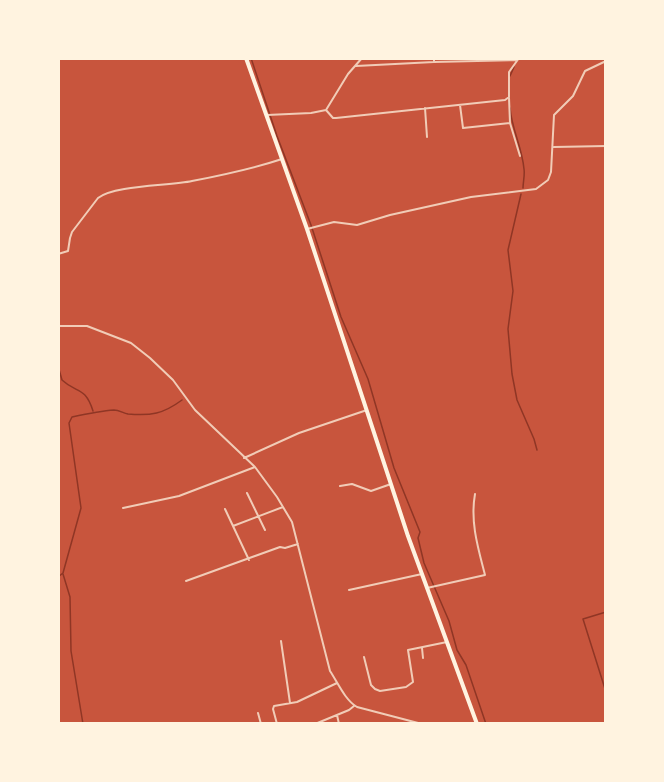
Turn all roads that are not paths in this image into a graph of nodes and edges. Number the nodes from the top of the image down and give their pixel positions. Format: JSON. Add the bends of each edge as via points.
{"nodes":[{"id":1,"x":246,"y":58,"type":"edge"},
{"id":2,"x":362,"y":58,"type":"edge"},
{"id":3,"x":518,"y":59,"type":"edge"},
{"id":4,"x":434,"y":60,"type":"edge"},
{"id":5,"x":606,"y":61,"type":"edge"},
{"id":6,"x":356,"y":66,"type":"junction"},
{"id":7,"x":509,"y":97,"type":"junction"},
{"id":8,"x":460,"y":105,"type":"junction"},
{"id":9,"x":425,"y":108,"type":"junction"},
{"id":10,"x":326,"y":110,"type":"junction"},
{"id":11,"x":266,"y":115,"type":"junction"},
{"id":12,"x":510,"y":123,"type":"junction"},
{"id":13,"x":427,"y":137,"type":"dead end"},
{"id":14,"x":606,"y":146,"type":"edge"},
{"id":15,"x":554,"y":147,"type":"junction"},
{"id":16,"x":520,"y":156,"type":"dead end"},
{"id":17,"x":282,"y":159,"type":"junction"},
{"id":18,"x":308,"y":229,"type":"junction"},
{"id":19,"x":58,"y":254,"type":"edge"},
{"id":20,"x":58,"y":326,"type":"edge"},
{"id":21,"x":367,"y":410,"type":"junction"},
{"id":22,"x":244,"y":458,"type":"junction"},
{"id":23,"x":255,"y":467,"type":"junction"},
{"id":24,"x":391,"y":484,"type":"junction"},
{"id":25,"x":340,"y":486,"type":"dead end"},
{"id":26,"x":247,"y":493,"type":"dead end"},
{"id":27,"x":475,"y":495,"type":"dead end"},
{"id":28,"x":283,"y":507,"type":"junction"},
{"id":29,"x":123,"y":508,"type":"dead end"},
{"id":30,"x":225,"y":509,"type":"dead end"},
{"id":31,"x":257,"y":516,"type":"junction"},
{"id":32,"x":233,"y":526,"type":"junction"},
{"id":33,"x":265,"y":530,"type":"dead end"},
{"id":34,"x":298,"y":544,"type":"junction"},
{"id":35,"x":249,"y":560,"type":"junction"},
{"id":36,"x":422,"y":574,"type":"junction"},
{"id":37,"x":186,"y":581,"type":"dead end"},
{"id":38,"x":427,"y":588,"type":"junction"},
{"id":39,"x":350,"y":590,"type":"dead end"},
{"id":40,"x":281,"y":641,"type":"dead end"},
{"id":41,"x":447,"y":642,"type":"junction"},
{"id":42,"x":422,"y":648,"type":"junction"},
{"id":43,"x":363,"y":657,"type":"dead end"},
{"id":44,"x":423,"y":658,"type":"dead end"},
{"id":45,"x":337,"y":683,"type":"junction"},
{"id":46,"x":290,"y":703,"type":"junction"},
{"id":47,"x":354,"y":706,"type":"junction"},
{"id":48,"x":258,"y":713,"type":"dead end"},
{"id":49,"x":337,"y":714,"type":"junction"},
{"id":50,"x":261,"y":723,"type":"edge"},
{"id":51,"x":277,"y":723,"type":"edge"},
{"id":52,"x":315,"y":723,"type":"edge"},
{"id":53,"x":339,"y":723,"type":"edge"},
{"id":54,"x":422,"y":723,"type":"edge"},
{"id":55,"x":477,"y":723,"type":"edge"}],
"edges":[{"from":1,"to":11,"type":"main road"},
{"from":2,"to":6,"type":"street"},
{"from":3,"to":4,"type":"street"},
{"from":3,"to":7,"type":"street","via":[[509,72]]},
{"from":4,"to":6,"type":"street"},
{"from":5,"to":15,"type":"street","via":[[585,72],[573,96],[554,115]]},
{"from":6,"to":10,"type":"street"},
{"from":7,"to":8,"type":"street"},
{"from":7,"to":12,"type":"street"},
{"from":8,"to":9,"type":"street"},
{"from":8,"to":12,"type":"street","via":[[462,128]]},
{"from":9,"to":10,"type":"street","via":[[336,118]]},
{"from":9,"to":13,"type":"street"},
{"from":10,"to":11,"type":"street"},
{"from":11,"to":17,"type":"main road"},
{"from":12,"to":16,"type":"street"},
{"from":14,"to":15,"type":"street"},
{"from":15,"to":18,"type":"street","via":[[548,180],[536,189],[471,197],[357,225],[334,222]]},
{"from":17,"to":18,"type":"main road"},
{"from":17,"to":19,"type":"street","via":[[190,182],[103,195],[72,232],[68,251]]},
{"from":18,"to":21,"type":"main road"},
{"from":20,"to":22,"type":"street","via":[[87,326],[131,343],[173,380],[195,410]]},
{"from":21,"to":22,"type":"street","via":[[299,433]]},
{"from":21,"to":24,"type":"main road"},
{"from":22,"to":23,"type":"street"},
{"from":23,"to":28,"type":"street"},
{"from":23,"to":29,"type":"street","via":[[179,496]]},
{"from":24,"to":25,"type":"street","via":[[371,491],[352,484]]},
{"from":24,"to":36,"type":"main road"},
{"from":26,"to":31,"type":"street"},
{"from":27,"to":38,"type":"street","via":[[474,530],[485,575]]},
{"from":28,"to":31,"type":"street"},
{"from":28,"to":34,"type":"street"},
{"from":30,"to":32,"type":"street"},
{"from":31,"to":32,"type":"street"},
{"from":31,"to":33,"type":"street"},
{"from":32,"to":35,"type":"street"},
{"from":34,"to":35,"type":"street"},
{"from":34,"to":45,"type":"street","via":[[330,671]]},
{"from":35,"to":37,"type":"street"},
{"from":36,"to":38,"type":"main road"},
{"from":36,"to":39,"type":"street"},
{"from":38,"to":41,"type":"main road"},
{"from":40,"to":46,"type":"street"},
{"from":41,"to":42,"type":"street"},
{"from":41,"to":55,"type":"main road"},
{"from":42,"to":43,"type":"street","via":[[408,650],[413,682],[388,690],[380,691],[371,685]]},
{"from":42,"to":44,"type":"street"},
{"from":45,"to":46,"type":"street"},
{"from":45,"to":47,"type":"street"},
{"from":46,"to":51,"type":"street","via":[[274,707]]},
{"from":47,"to":49,"type":"street"},
{"from":47,"to":54,"type":"street"},
{"from":48,"to":50,"type":"street"},
{"from":49,"to":52,"type":"street"},
{"from":49,"to":53,"type":"street"}]}
